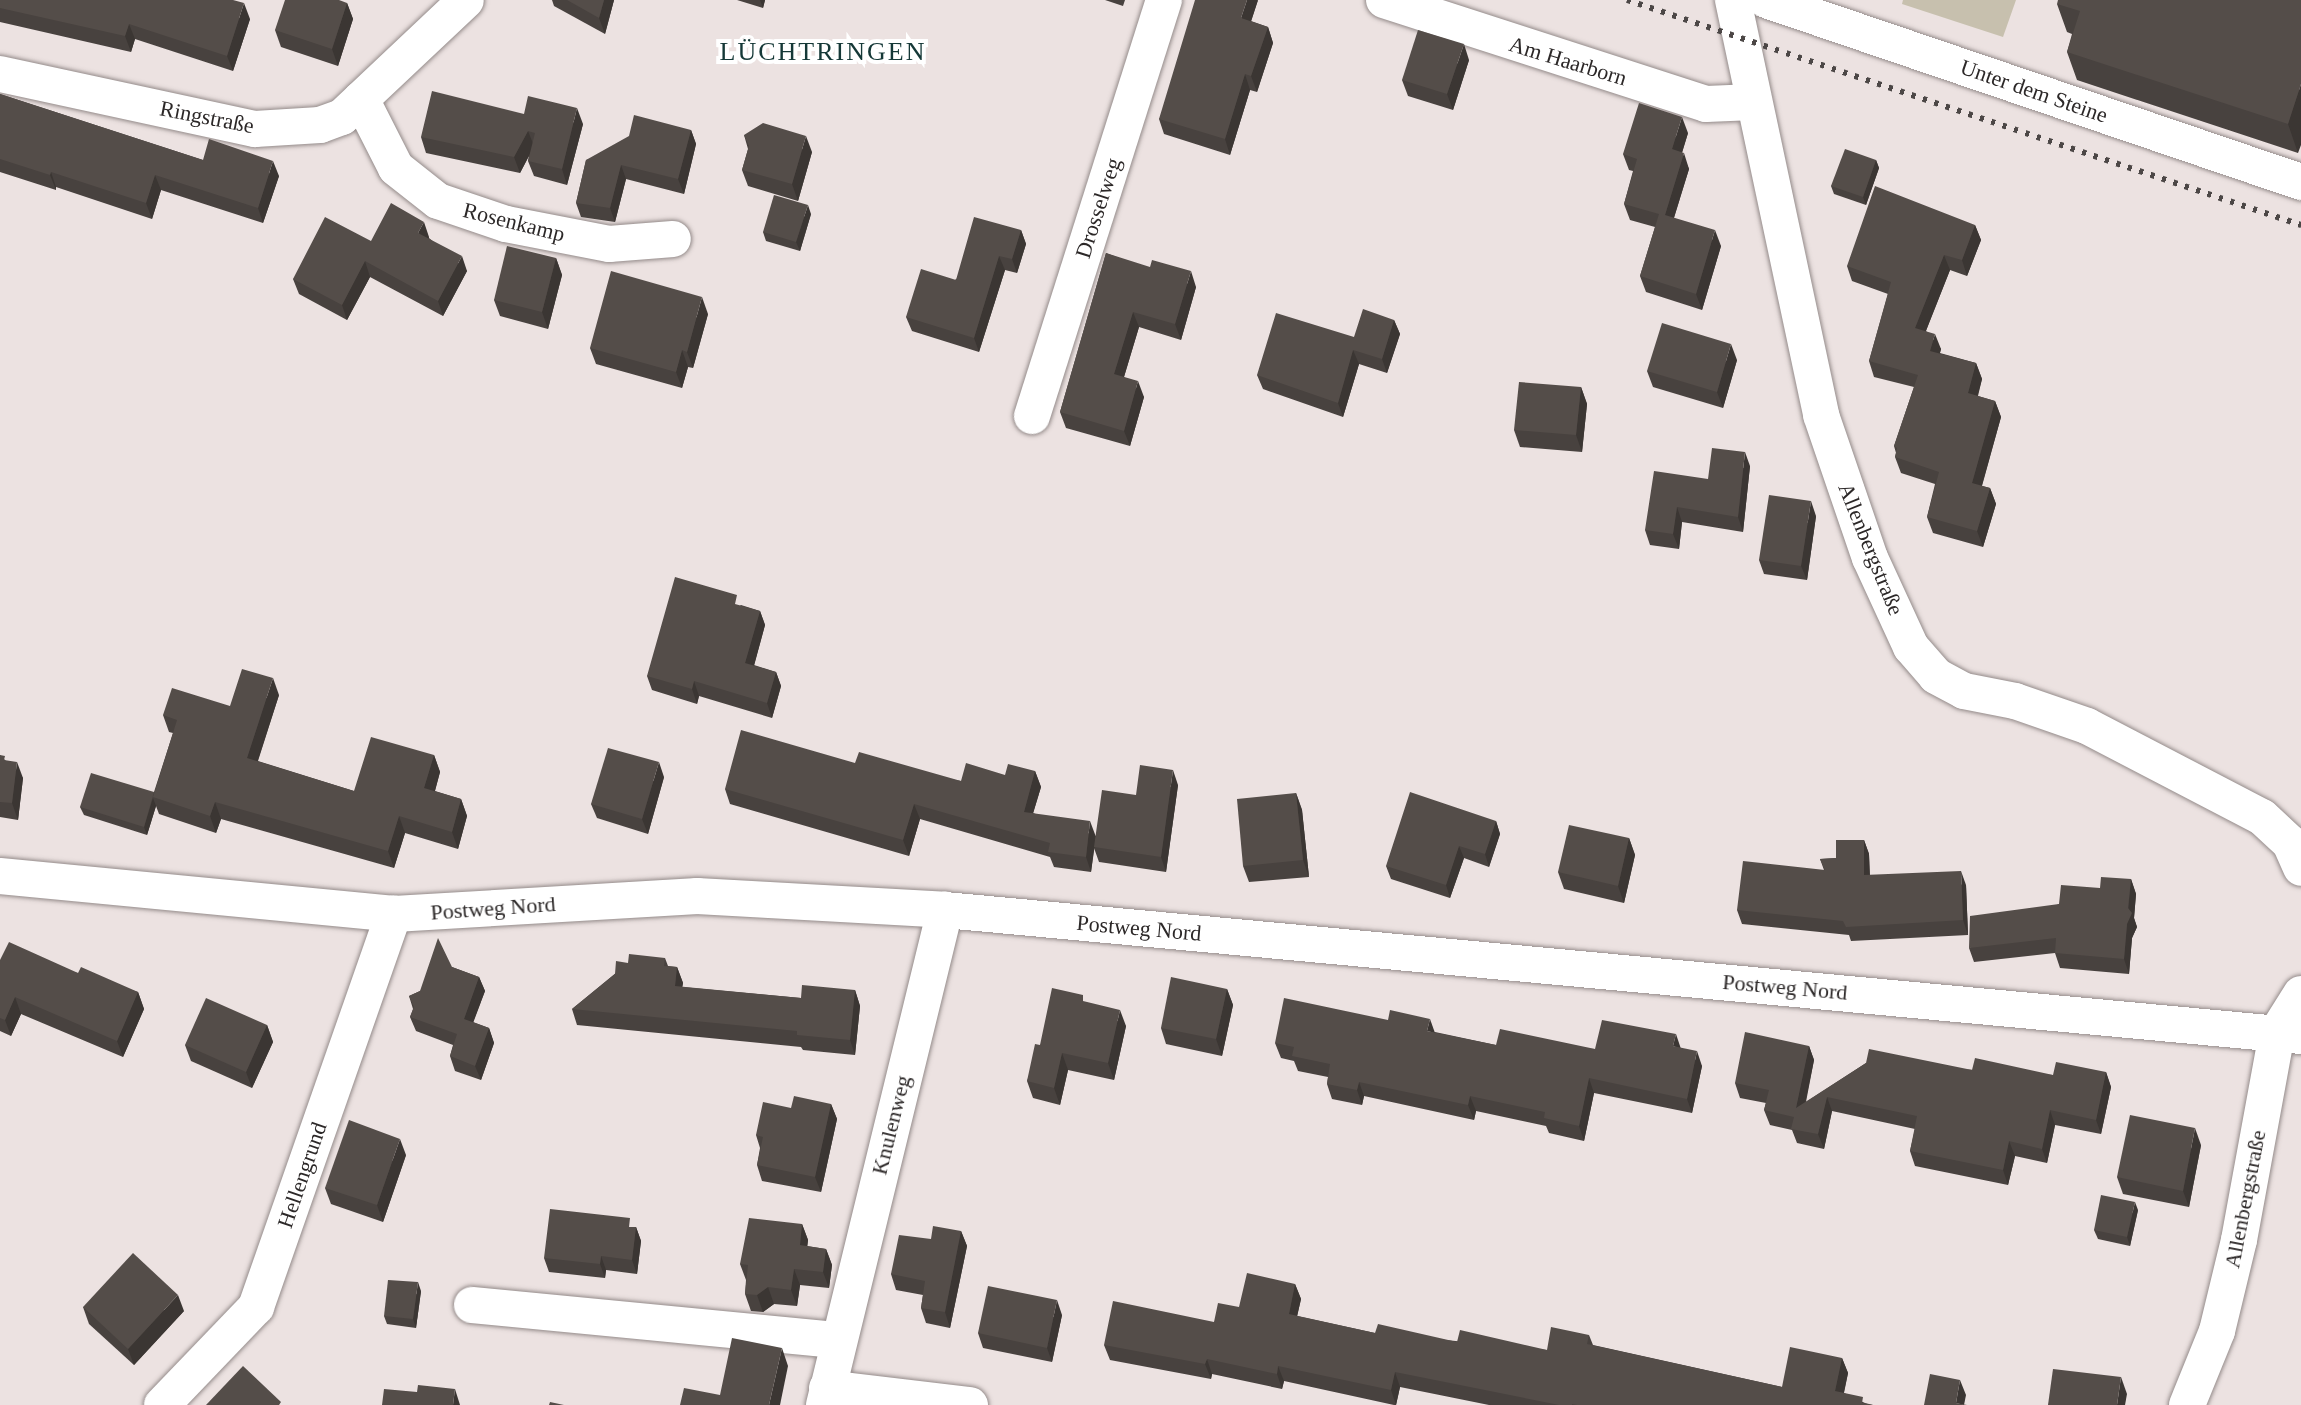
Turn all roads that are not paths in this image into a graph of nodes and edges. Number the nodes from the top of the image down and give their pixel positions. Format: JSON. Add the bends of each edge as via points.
{"nodes":[{"id":1,"x":466,"y":0,"type":"edge"},
{"id":2,"x":1164,"y":0,"type":"edge"},
{"id":3,"x":1384,"y":0,"type":"edge"},
{"id":4,"x":1733,"y":0,"type":"edge"},
{"id":5,"x":1766,"y":0,"type":"edge"},
{"id":6,"x":0,"y":74,"type":"edge"},
{"id":7,"x":361,"y":99,"type":"junction"},
{"id":8,"x":1754,"y":102,"type":"junction"},
{"id":9,"x":2301,"y":182,"type":"edge"},
{"id":10,"x":673,"y":239,"type":"dead end"},
{"id":11,"x":1032,"y":416,"type":"dead end"},
{"id":12,"x":2301,"y":868,"type":"edge"},
{"id":13,"x":0,"y":876,"type":"edge"},
{"id":14,"x":945,"y":910,"type":"junction"},
{"id":15,"x":394,"y":914,"type":"junction"},
{"id":16,"x":2301,"y":994,"type":"edge"},
{"id":17,"x":2289,"y":1034,"type":"edge"},
{"id":18,"x":472,"y":1305,"type":"dead end"},
{"id":19,"x":838,"y":1340,"type":"junction"},
{"id":20,"x":825,"y":1396,"type":"edge"},
{"id":21,"x":162,"y":1405,"type":"edge"},
{"id":22,"x":970,"y":1405,"type":"edge"},
{"id":23,"x":2187,"y":1405,"type":"edge"}],
"edges":[{"from":1,"to":7,"type":"street","name":"Ringstraße"},
{"from":2,"to":11,"type":"street","name":"Drosselweg"},
{"from":3,"to":8,"type":"street","name":"Am Haarborn","via":[[1706,104]]},
{"from":4,"to":8,"type":"street","name":"Allenbergstraße"},
{"from":5,"to":9,"type":"street","name":"Unter dem Steine"},
{"from":6,"to":7,"type":"street","name":"Ringstraße","via":[[255,129],[320,125],[342,117]]},
{"from":7,"to":10,"type":"street","name":"Rosenkamp","via":[[396,168],[438,201],[506,224],[609,244]]},
{"from":8,"to":12,"type":"street","name":"Allenbergstraße","via":[[1821,415],[1870,558],[1911,647],[1936,676],[1964,691],[2015,701],[2087,726],[2262,817],[2290,843]]},
{"from":13,"to":15,"type":"street","name":"Postweg Nord"},
{"from":14,"to":15,"type":"street","name":"Postweg Nord","via":[[697,896]]},
{"from":14,"to":17,"type":"street","name":"Postweg Nord"},
{"from":14,"to":19,"type":"street","name":"Knulenweg"},
{"from":15,"to":21,"type":"street","name":"Hellengrund","via":[[256,1307]]},
{"from":16,"to":17,"type":"street","name":"Allenbergstraße"},
{"from":17,"to":23,"type":"street","name":"Allenbergstraße","via":[[2217,1331]]},
{"from":18,"to":19,"type":"street"},
{"from":19,"to":20,"type":"street","name":"Knulenweg"},
{"from":20,"to":22,"type":"street"}]}
